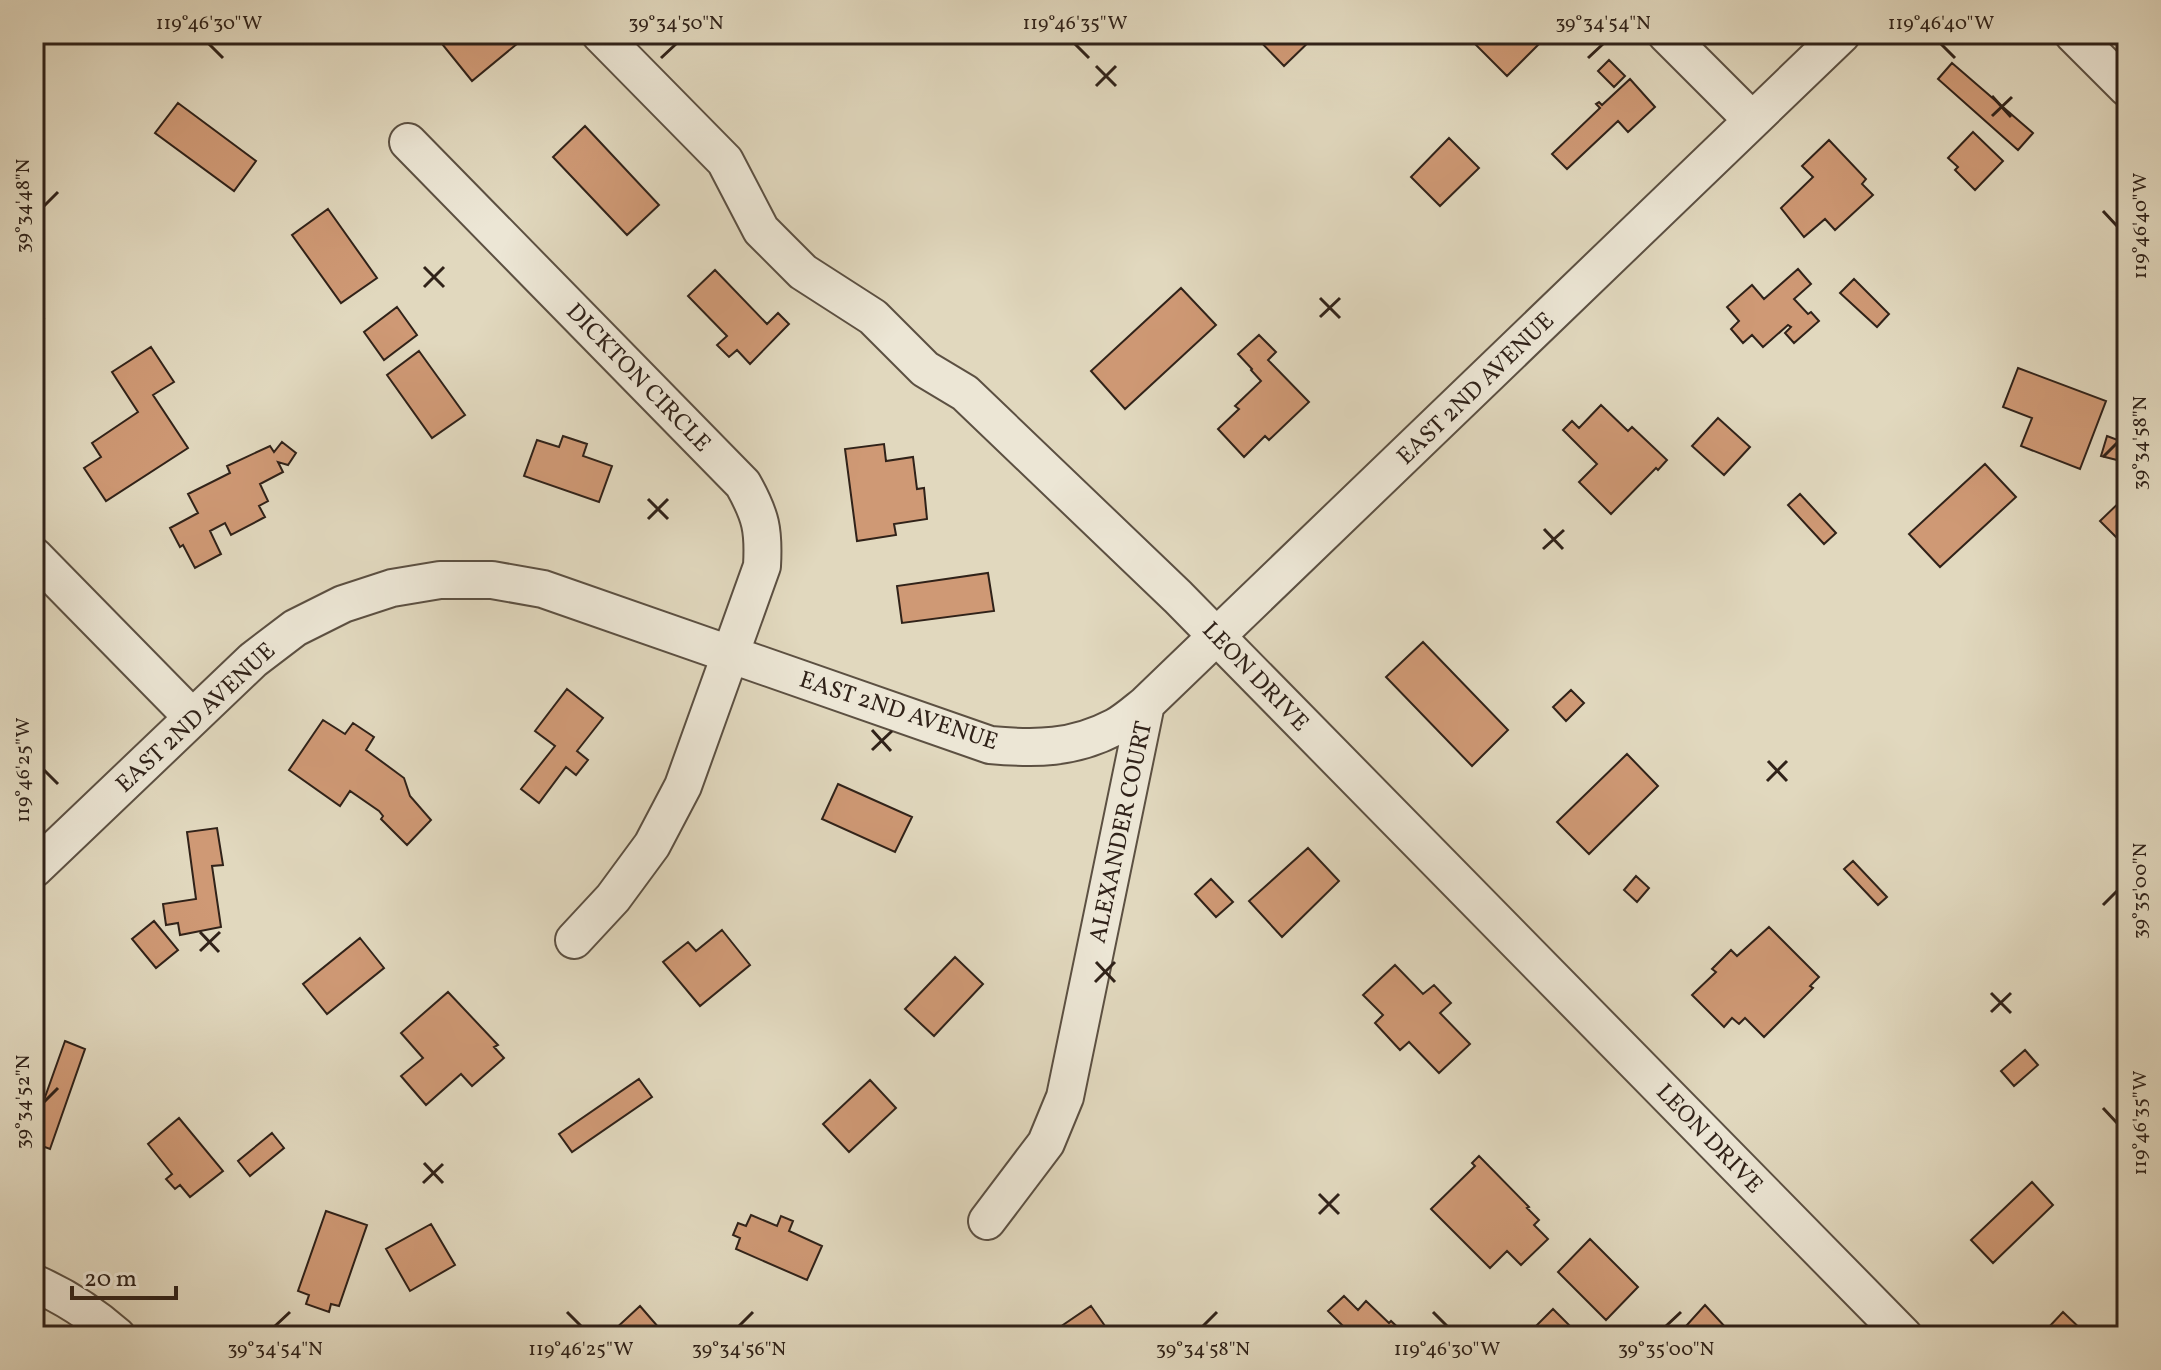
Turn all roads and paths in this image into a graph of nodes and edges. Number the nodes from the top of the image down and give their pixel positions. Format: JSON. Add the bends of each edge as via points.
{"nodes":[{"id":1,"x":600,"y":34,"type":"edge"},
{"id":2,"x":1666,"y":34,"type":"edge"},
{"id":3,"x":1842,"y":34,"type":"edge"},
{"id":4,"x":2073,"y":34,"type":"edge"},
{"id":5,"x":2127,"y":88,"type":"edge"},
{"id":6,"x":1752,"y":120,"type":"junction"},
{"id":7,"x":408,"y":142,"type":"dead end"},
{"id":8,"x":34,"y":556,"type":"edge"},
{"id":9,"x":1217,"y":636,"type":"junction"},
{"id":10,"x":731,"y":655,"type":"junction"},
{"id":11,"x":1146,"y":704,"type":"junction"},
{"id":12,"x":192,"y":717,"type":"junction"},
{"id":13,"x":34,"y":869,"type":"edge"},
{"id":14,"x":574,"y":940,"type":"dead end"},
{"id":15,"x":987,"y":1221,"type":"dead end"},
{"id":16,"x":34,"y":1283,"type":"edge"},
{"id":17,"x":117,"y":1336,"type":"edge"},
{"id":18,"x":1904,"y":1336,"type":"edge"}],
"edges":[{"from":1,"to":9,"type":"street","name":"LEON DRIVE","via":[[725,161],[761,230],[803,272],[873,317],[925,369],[965,393]]},
{"from":2,"to":6,"type":"street"},
{"from":3,"to":6,"type":"street","name":"EAST 2ND AVENUE"},
{"from":4,"to":5,"type":"street"},
{"from":6,"to":9,"type":"street","name":"EAST 2ND AVENUE"},
{"from":7,"to":10,"type":"street","name":"DICKTON CIRCLE","via":[[743,484],[758,511],[762,566]]},
{"from":8,"to":12,"type":"street"},
{"from":9,"to":11,"type":"street","name":"EAST 2ND AVENUE"},
{"from":9,"to":18,"type":"street","name":"LEON DRIVE"},
{"from":10,"to":11,"type":"street","name":"EAST 2ND AVENUE","via":[[990,745],[1033,749],[1074,743],[1115,726]]},
{"from":10,"to":12,"type":"street","name":"EAST 2ND AVENUE","via":[[543,589],[492,580],[440,580],[343,604],[295,628]]},
{"from":10,"to":14,"type":"street","name":"DICKTON CIRCLE","via":[[683,786],[652,845]]},
{"from":11,"to":15,"type":"street","name":"ALEXANDER COURT","via":[[1065,1097],[1046,1143]]},
{"from":12,"to":13,"type":"street","name":"EAST 2ND AVENUE"},
{"from":16,"to":17,"type":"street"}]}
